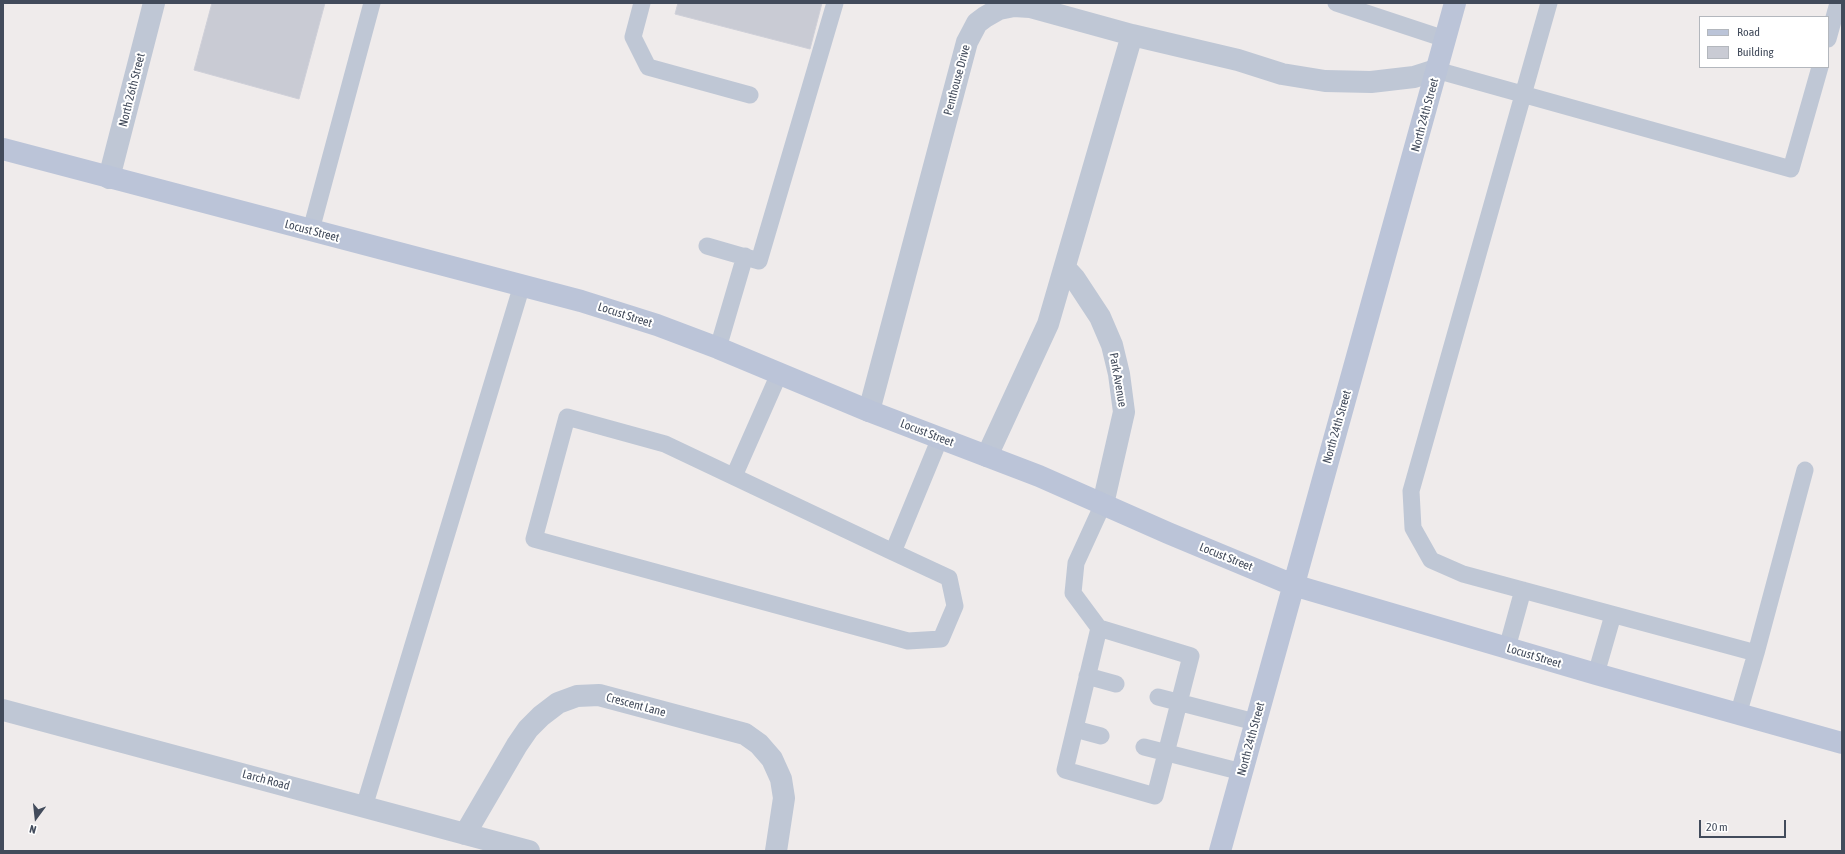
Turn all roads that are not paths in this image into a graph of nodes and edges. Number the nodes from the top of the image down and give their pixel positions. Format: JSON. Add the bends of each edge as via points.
{"nodes":[{"id":1,"x":154,"y":3,"type":"edge"},
{"id":2,"x":372,"y":3,"type":"edge"},
{"id":3,"x":642,"y":3,"type":"edge"},
{"id":4,"x":834,"y":3,"type":"edge"},
{"id":5,"x":1336,"y":3,"type":"edge"},
{"id":6,"x":1455,"y":3,"type":"edge"},
{"id":7,"x":1549,"y":3,"type":"edge"},
{"id":8,"x":1838,"y":3,"type":"edge"},
{"id":9,"x":1132,"y":35,"type":"junction"},
{"id":10,"x":1829,"y":35,"type":"edge"},
{"id":11,"x":1445,"y":39,"type":"junction"},
{"id":12,"x":1820,"y":68,"type":"edge"},
{"id":13,"x":1436,"y":70,"type":"junction"},
{"id":14,"x":750,"y":95,"type":"dead end"},
{"id":15,"x":1523,"y":95,"type":"junction"},
{"id":16,"x":3,"y":149,"type":"edge"},
{"id":17,"x":109,"y":178,"type":"junction"},
{"id":18,"x":311,"y":230,"type":"junction"},
{"id":19,"x":707,"y":246,"type":"dead end"},
{"id":20,"x":745,"y":256,"type":"junction"},
{"id":21,"x":1065,"y":268,"type":"junction"},
{"id":22,"x":522,"y":286,"type":"junction"},
{"id":23,"x":718,"y":348,"type":"junction"},
{"id":24,"x":779,"y":374,"type":"junction"},
{"id":25,"x":869,"y":411,"type":"junction"},
{"id":26,"x":940,"y":438,"type":"junction"},
{"id":27,"x":987,"y":456,"type":"junction"},
{"id":28,"x":1805,"y":470,"type":"dead end"},
{"id":29,"x":734,"y":476,"type":"junction"},
{"id":30,"x":1103,"y":504,"type":"junction"},
{"id":31,"x":893,"y":552,"type":"junction"},
{"id":32,"x":1293,"y":585,"type":"junction"},
{"id":33,"x":1523,"y":590,"type":"junction"},
{"id":34,"x":1613,"y":614,"type":"junction"},
{"id":35,"x":1099,"y":628,"type":"junction"},
{"id":36,"x":1507,"y":648,"type":"junction"},
{"id":37,"x":1756,"y":653,"type":"junction"},
{"id":38,"x":1596,"y":674,"type":"junction"},
{"id":39,"x":1087,"y":676,"type":"junction"},
{"id":40,"x":1116,"y":684,"type":"dead end"},
{"id":41,"x":1158,"y":697,"type":"dead end"},
{"id":42,"x":1179,"y":703,"type":"junction"},
{"id":43,"x":3,"y":710,"type":"edge"},
{"id":44,"x":1738,"y":715,"type":"junction"},
{"id":45,"x":1255,"y":722,"type":"junction"},
{"id":46,"x":1075,"y":729,"type":"junction"},
{"id":47,"x":1101,"y":736,"type":"dead end"},
{"id":48,"x":1842,"y":743,"type":"edge"},
{"id":49,"x":1144,"y":747,"type":"dead end"},
{"id":50,"x":1167,"y":753,"type":"junction"},
{"id":51,"x":1242,"y":772,"type":"junction"},
{"id":52,"x":364,"y":807,"type":"junction"},
{"id":53,"x":465,"y":834,"type":"junction"},
{"id":54,"x":529,"y":851,"type":"edge"},
{"id":55,"x":776,"y":851,"type":"edge"},
{"id":56,"x":1220,"y":851,"type":"edge"}],
"edges":[{"from":1,"to":17,"type":"street","name":"North 26th Street"},
{"from":2,"to":18,"type":"lane"},
{"from":3,"to":14,"type":"lane","via":[[633,37],[648,67]]},
{"from":4,"to":20,"type":"lane","via":[[759,261]]},
{"from":5,"to":11,"type":"lane"},
{"from":6,"to":11,"type":"street","name":"North 24th Street"},
{"from":7,"to":15,"type":"lane"},
{"from":8,"to":10,"type":"lane"},
{"from":9,"to":13,"type":"street","name":"Penthouse Drive","via":[[1238,60],[1282,74],[1325,81],[1371,82],[1414,77]]},
{"from":9,"to":21,"type":"street"},
{"from":9,"to":25,"type":"street","name":"Penthouse Drive","via":[[1030,7],[998,9],[977,23],[967,42]]},
{"from":11,"to":13,"type":"street","name":"North 24th Street"},
{"from":12,"to":15,"type":"lane","via":[[1791,169]]},
{"from":13,"to":15,"type":"lane"},
{"from":13,"to":32,"type":"street","name":"North 24th Street"},
{"from":15,"to":33,"type":"lane","via":[[1411,491],[1413,528],[1431,560],[1463,574]]},
{"from":16,"to":17,"type":"street","name":"Locust Street"},
{"from":17,"to":18,"type":"street","name":"Locust Street"},
{"from":18,"to":22,"type":"street","name":"Locust Street"},
{"from":19,"to":20,"type":"lane"},
{"from":20,"to":23,"type":"lane"},
{"from":21,"to":27,"type":"street","via":[[1048,324]]},
{"from":21,"to":30,"type":"street","name":"Park Avenue","via":[[1100,316],[1112,345],[1119,374],[1124,412]]},
{"from":22,"to":23,"type":"street","name":"Locust Street","via":[[595,305]]},
{"from":22,"to":52,"type":"lane"},
{"from":23,"to":24,"type":"street","name":"Locust Street"},
{"from":24,"to":25,"type":"street","name":"Locust Street"},
{"from":24,"to":29,"type":"lane"},
{"from":25,"to":26,"type":"street","name":"Locust Street"},
{"from":26,"to":27,"type":"street","name":"Locust Street"},
{"from":26,"to":31,"type":"lane"},
{"from":27,"to":30,"type":"street","name":"Locust Street"},
{"from":28,"to":37,"type":"lane"},
{"from":29,"to":31,"type":"lane"},
{"from":29,"to":31,"type":"lane","via":[[665,444],[567,417],[534,539],[908,641],[941,639],[955,606],[949,578]]},
{"from":30,"to":32,"type":"street","name":"Locust Street"},
{"from":30,"to":35,"type":"lane","via":[[1076,563],[1073,593]]},
{"from":32,"to":36,"type":"street","name":"Locust Street"},
{"from":32,"to":45,"type":"street","name":"North 24th Street"},
{"from":33,"to":34,"type":"lane"},
{"from":33,"to":36,"type":"lane"},
{"from":34,"to":37,"type":"lane"},
{"from":34,"to":38,"type":"lane"},
{"from":35,"to":39,"type":"lane"},
{"from":35,"to":42,"type":"lane","via":[[1191,656]]},
{"from":36,"to":38,"type":"street","name":"Locust Street"},
{"from":37,"to":44,"type":"lane"},
{"from":38,"to":44,"type":"street","name":"Locust Street"},
{"from":39,"to":40,"type":"lane"},
{"from":39,"to":46,"type":"lane"},
{"from":41,"to":42,"type":"lane"},
{"from":42,"to":45,"type":"lane"},
{"from":42,"to":50,"type":"lane"},
{"from":43,"to":52,"type":"street","name":"Larch Road"},
{"from":44,"to":48,"type":"street","name":"Locust Street"},
{"from":45,"to":51,"type":"street","name":"North 24th Street"},
{"from":46,"to":47,"type":"lane"},
{"from":46,"to":50,"type":"lane","via":[[1065,770],[1155,796]]},
{"from":49,"to":50,"type":"lane"},
{"from":50,"to":51,"type":"lane"},
{"from":51,"to":56,"type":"street","name":"North 24th Street"},
{"from":52,"to":53,"type":"street","name":"Larch Road"},
{"from":53,"to":54,"type":"street","name":"Larch Road"},
{"from":53,"to":55,"type":"street","name":"Crescent Lane","via":[[528,729],[558,703],[577,696],[599,695],[745,734],[759,744],[772,759],[781,779],[784,798]]}]}
